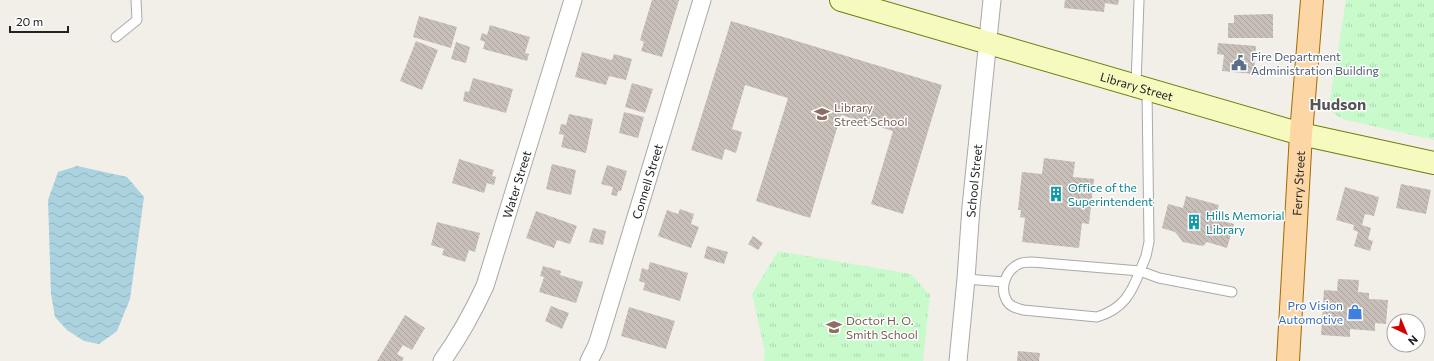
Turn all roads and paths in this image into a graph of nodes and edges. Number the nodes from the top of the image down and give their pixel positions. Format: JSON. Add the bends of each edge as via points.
{"nodes":[{"id":1,"x":136,"y":0,"type":"edge"},
{"id":2,"x":573,"y":0,"type":"edge"},
{"id":3,"x":702,"y":0,"type":"edge"},
{"id":4,"x":841,"y":0,"type":"edge"},
{"id":5,"x":992,"y":0,"type":"edge"},
{"id":6,"x":1138,"y":0,"type":"edge"},
{"id":7,"x":1313,"y":2,"type":"edge"},
{"id":8,"x":116,"y":37,"type":"dead end"},
{"id":9,"x":988,"y":43,"type":"junction"},
{"id":10,"x":1141,"y":87,"type":"junction"},
{"id":11,"x":1301,"y":134,"type":"junction"},
{"id":12,"x":1434,"y":162,"type":"edge"},
{"id":13,"x":1140,"y":270,"type":"junction"},
{"id":14,"x":966,"y":279,"type":"junction"},
{"id":15,"x":1004,"y":282,"type":"junction"},
{"id":16,"x":1232,"y":292,"type":"dead end"},
{"id":17,"x":442,"y":361,"type":"edge"},
{"id":18,"x":588,"y":361,"type":"edge"},
{"id":19,"x":958,"y":361,"type":"edge"},
{"id":20,"x":1288,"y":361,"type":"edge"}],
"edges":[{"from":1,"to":8,"type":"lane","via":[[137,20]]},
{"from":2,"to":17,"type":"street","name":"Water Street","via":[[486,286],[458,339]]},
{"from":3,"to":18,"type":"street","name":"Connell Street","via":[[602,329]]},
{"from":4,"to":9,"type":"street","name":"Library Street"},
{"from":5,"to":9,"type":"street","name":"School Street"},
{"from":6,"to":10,"type":"lane"},
{"from":7,"to":11,"type":"main road","name":"Ferry Street"},
{"from":9,"to":10,"type":"street","name":"Library Street"},
{"from":9,"to":14,"type":"street","name":"School Street"},
{"from":10,"to":11,"type":"street","name":"Library Street"},
{"from":10,"to":13,"type":"lane","via":[[1149,242]]},
{"from":11,"to":12,"type":"street","name":"Library Street"},
{"from":11,"to":20,"type":"main road","name":"Ferry Street"},
{"from":13,"to":15,"type":"lane","via":[[1020,263],[1012,269]]},
{"from":13,"to":15,"type":"lane","via":[[1125,301],[1109,314],[1098,317],[1014,307],[1007,302]]},
{"from":13,"to":16,"type":"lane","via":[[1159,278]]},
{"from":14,"to":15,"type":"lane"},
{"from":14,"to":19,"type":"street","name":"School Street"}]}
